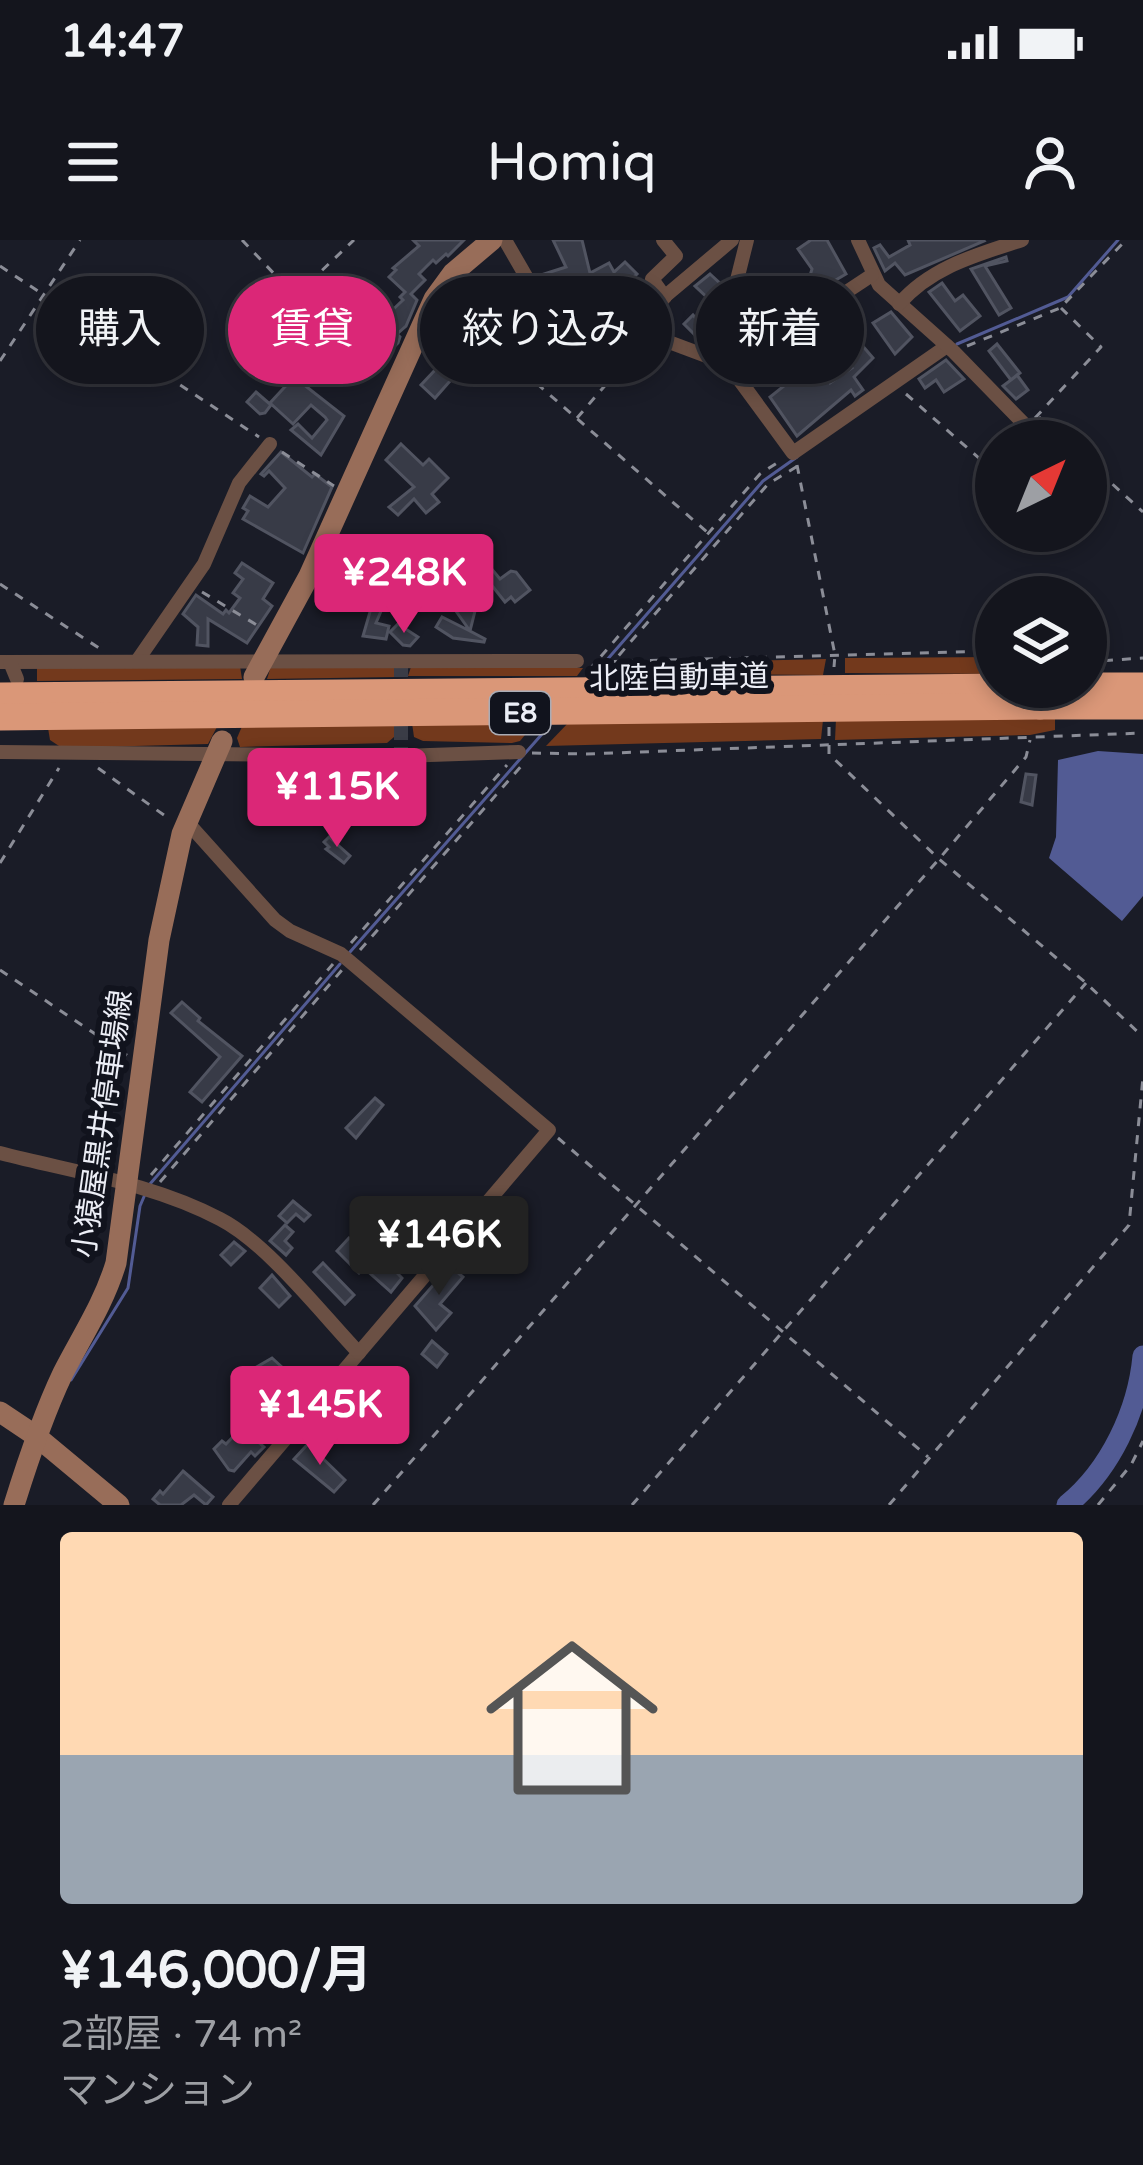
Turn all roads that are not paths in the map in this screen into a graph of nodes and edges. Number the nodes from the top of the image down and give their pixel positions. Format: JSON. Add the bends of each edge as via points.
{"nodes":[{"id":1,"x":493,"y":240,"type":"edge"},
{"id":2,"x":506,"y":240,"type":"edge"},
{"id":3,"x":663,"y":240,"type":"edge"},
{"id":4,"x":858,"y":240,"type":"edge"},
{"id":5,"x":1022,"y":240,"type":"edge"},
{"id":6,"x":742,"y":241,"type":"edge"},
{"id":7,"x":872,"y":274,"type":"junction"},
{"id":8,"x":526,"y":276,"type":"edge"},
{"id":9,"x":655,"y":276,"type":"edge"},
{"id":10,"x":736,"y":276,"type":"edge"},
{"id":11,"x":864,"y":279,"type":"edge"},
{"id":12,"x":672,"y":291,"type":"edge"},
{"id":13,"x":898,"y":304,"type":"junction"},
{"id":14,"x":951,"y":349,"type":"junction"},
{"id":15,"x":742,"y":384,"type":"edge"},
{"id":16,"x":1031,"y":420,"type":"edge"},
{"id":17,"x":271,"y":444,"type":"road end"},
{"id":18,"x":137,"y":661,"type":"junction"},
{"id":19,"x":5,"y":662,"type":"edge"},
{"id":20,"x":259,"y":668,"type":"junction"},
{"id":21,"x":580,"y":669,"type":"road end"},
{"id":22,"x":1107,"y":686,"type":"edge"},
{"id":23,"x":1143,"y":686,"type":"edge"},
{"id":24,"x":975,"y":687,"type":"edge"},
{"id":25,"x":8,"y":688,"type":"edge"},
{"id":26,"x":1143,"y":706,"type":"edge"},
{"id":27,"x":0,"y":717,"type":"edge"},
{"id":28,"x":218,"y":747,"type":"junction"},
{"id":29,"x":0,"y":752,"type":"edge"},
{"id":30,"x":526,"y":752,"type":"road end"},
{"id":31,"x":186,"y":826,"type":"junction"},
{"id":32,"x":0,"y":1153,"type":"edge"},
{"id":33,"x":140,"y":1188,"type":"junction"},
{"id":34,"x":359,"y":1353,"type":"junction"},
{"id":35,"x":0,"y":1412,"type":"edge"},
{"id":36,"x":36,"y":1436,"type":"junction"},
{"id":37,"x":14,"y":1505,"type":"edge"},
{"id":38,"x":119,"y":1505,"type":"edge"},
{"id":39,"x":230,"y":1505,"type":"edge"}],
"edges":[{"from":1,"to":20,"type":"main road","via":[[434,299]]},
{"from":2,"to":8,"type":"street"},
{"from":3,"to":9,"type":"street","via":[[676,256]]},
{"from":4,"to":7,"type":"street"},
{"from":5,"to":13,"type":"street","via":[[932,274]]},
{"from":6,"to":10,"type":"street"},
{"from":6,"to":12,"type":"street"},
{"from":7,"to":11,"type":"street"},
{"from":7,"to":13,"type":"street"},
{"from":13,"to":14,"type":"street"},
{"from":14,"to":15,"type":"street","via":[[795,460]]},
{"from":14,"to":16,"type":"street"},
{"from":17,"to":18,"type":"street","via":[[239,483],[204,564]]},
{"from":18,"to":19,"type":"street"},
{"from":18,"to":20,"type":"street"},
{"from":19,"to":25,"type":"street"},
{"from":20,"to":21,"type":"street"},
{"from":22,"to":23,"type":"highway"},
{"from":24,"to":25,"type":"highway","name":"北陸自動車道","number":"E8"},
{"from":26,"to":27,"type":"highway","name":"北陸自動車道","number":"E8","bridge":true},
{"from":28,"to":29,"type":"street"},
{"from":28,"to":30,"type":"street","via":[[401,756]]},
{"from":28,"to":31,"type":"main road","name":"小猿屋黒井停車場線"},
{"from":31,"to":33,"type":"main road","name":"小猿屋黒井停車場線","via":[[140,1064]]},
{"from":31,"to":34,"type":"street","via":[[275,920],[345,958],[549,1130]]},
{"from":32,"to":33,"type":"street"},
{"from":33,"to":34,"type":"street","via":[[222,1220],[254,1244]]},
{"from":33,"to":36,"type":"main road","name":"小猿屋黒井停車場線","via":[[108,1290]]},
{"from":34,"to":39,"type":"street"},
{"from":35,"to":36,"type":"main road"},
{"from":36,"to":37,"type":"main road","name":"小猿屋黒井停車場線"},
{"from":36,"to":38,"type":"main road"}]}
